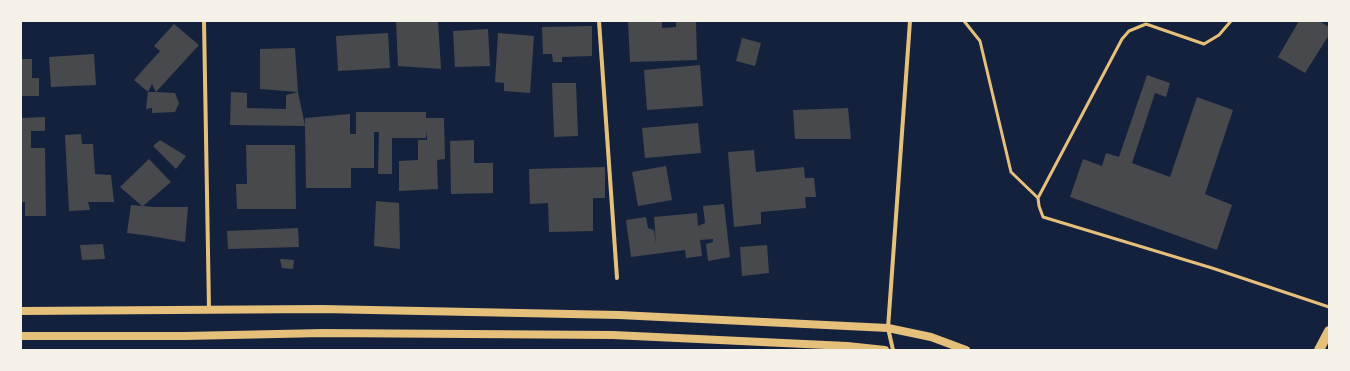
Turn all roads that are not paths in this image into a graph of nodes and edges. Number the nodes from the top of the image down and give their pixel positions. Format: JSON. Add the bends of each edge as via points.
{"nodes":[{"id":1,"x":204,"y":21,"type":"edge"},
{"id":2,"x":599,"y":21,"type":"edge"},
{"id":3,"x":910,"y":21,"type":"edge"},
{"id":4,"x":964,"y":21,"type":"edge"},
{"id":5,"x":1231,"y":21,"type":"edge"},
{"id":6,"x":1038,"y":198,"type":"junction"},
{"id":7,"x":617,"y":278,"type":"dead end"},
{"id":8,"x":1329,"y":307,"type":"edge"},
{"id":9,"x":209,"y":309,"type":"junction"},
{"id":10,"x":21,"y":311,"type":"edge"},
{"id":11,"x":888,"y":328,"type":"junction"},
{"id":12,"x":1329,"y":331,"type":"edge"},
{"id":13,"x":21,"y":336,"type":"edge"},
{"id":14,"x":885,"y":350,"type":"edge"},
{"id":15,"x":893,"y":350,"type":"edge"},
{"id":16,"x":966,"y":350,"type":"edge"},
{"id":17,"x":1319,"y":350,"type":"edge"}],
"edges":[{"from":1,"to":9,"type":"street"},
{"from":2,"to":7,"type":"street"},
{"from":3,"to":11,"type":"street"},
{"from":4,"to":6,"type":"lane","via":[[980,41],[1011,172]]},
{"from":5,"to":6,"type":"lane","via":[[1219,35],[1204,44],[1146,24],[1129,31],[1122,39]]},
{"from":6,"to":8,"type":"lane","via":[[1043,217],[1212,268]]},
{"from":9,"to":10,"type":"main road"},
{"from":9,"to":11,"type":"main road","via":[[619,316]]},
{"from":11,"to":15,"type":"street"},
{"from":11,"to":16,"type":"main road","via":[[931,337]]},
{"from":12,"to":17,"type":"main road"},
{"from":13,"to":14,"type":"main road","via":[[323,333],[613,335]]}]}
